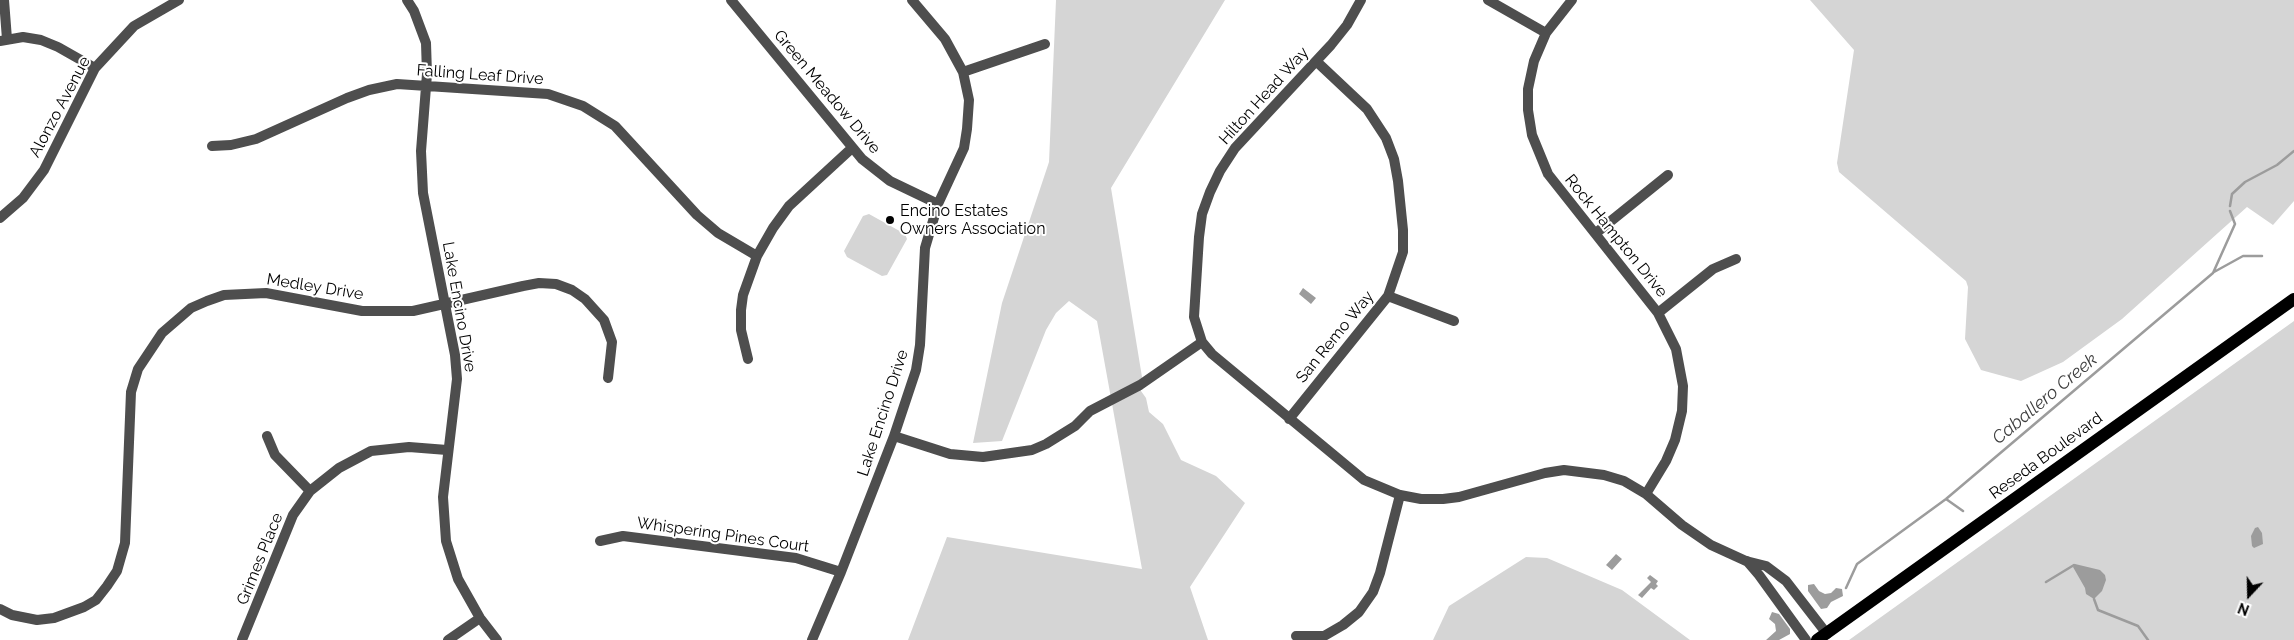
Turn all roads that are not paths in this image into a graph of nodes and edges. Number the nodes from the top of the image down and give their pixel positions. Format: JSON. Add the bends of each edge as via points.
{"nodes":[{"id":1,"x":4,"y":0,"type":"edge"},
{"id":2,"x":179,"y":0,"type":"edge"},
{"id":3,"x":407,"y":0,"type":"edge"},
{"id":4,"x":732,"y":0,"type":"edge"},
{"id":5,"x":912,"y":0,"type":"edge"},
{"id":6,"x":1361,"y":0,"type":"edge"},
{"id":7,"x":1488,"y":0,"type":"edge"},
{"id":8,"x":1572,"y":0,"type":"edge"},
{"id":9,"x":1546,"y":33,"type":"junction"},
{"id":10,"x":3,"y":40,"type":"edge"},
{"id":11,"x":1045,"y":44,"type":"dead end"},
{"id":12,"x":1316,"y":61,"type":"junction"},
{"id":13,"x":95,"y":68,"type":"junction"},
{"id":14,"x":963,"y":72,"type":"junction"},
{"id":15,"x":426,"y":86,"type":"junction"},
{"id":16,"x":212,"y":146,"type":"dead end"},
{"id":17,"x":852,"y":148,"type":"junction"},
{"id":18,"x":1668,"y":175,"type":"dead end"},
{"id":19,"x":938,"y":204,"type":"junction"},
{"id":20,"x":0,"y":218,"type":"edge"},
{"id":21,"x":1596,"y":234,"type":"junction"},
{"id":22,"x":757,"y":256,"type":"junction"},
{"id":23,"x":1736,"y":259,"type":"dead end"},
{"id":24,"x":1388,"y":296,"type":"junction"},
{"id":25,"x":2294,"y":299,"type":"edge"},
{"id":26,"x":444,"y":305,"type":"junction"},
{"id":27,"x":1658,"y":313,"type":"junction"},
{"id":28,"x":1454,"y":321,"type":"dead end"},
{"id":29,"x":1202,"y":342,"type":"junction"},
{"id":30,"x":748,"y":359,"type":"dead end"},
{"id":31,"x":608,"y":378,"type":"dead end"},
{"id":32,"x":1289,"y":419,"type":"junction"},
{"id":33,"x":267,"y":436,"type":"dead end"},
{"id":34,"x":894,"y":436,"type":"junction"},
{"id":35,"x":447,"y":450,"type":"junction"},
{"id":36,"x":310,"y":491,"type":"junction"},
{"id":37,"x":1400,"y":494,"type":"junction"},
{"id":38,"x":1646,"y":494,"type":"junction"},
{"id":39,"x":600,"y":541,"type":"dead end"},
{"id":40,"x":1746,"y":561,"type":"junction"},
{"id":41,"x":842,"y":572,"type":"junction"},
{"id":42,"x":0,"y":609,"type":"edge"},
{"id":43,"x":480,"y":618,"type":"junction"},
{"id":44,"x":1296,"y":636,"type":"dead end"},
{"id":45,"x":1822,"y":637,"type":"edge"},
{"id":46,"x":242,"y":640,"type":"edge"},
{"id":47,"x":448,"y":640,"type":"edge"},
{"id":48,"x":496,"y":640,"type":"edge"},
{"id":49,"x":812,"y":640,"type":"edge"},
{"id":50,"x":1806,"y":640,"type":"edge"}],
"edges":[{"from":1,"to":10,"type":"street"},
{"from":2,"to":13,"type":"street","name":"Alonzo Avenue","via":[[134,26]]},
{"from":3,"to":15,"type":"street","name":"Lake Encino Drive","via":[[426,43]]},
{"from":4,"to":17,"type":"street","name":"Green Meadow Drive"},
{"from":5,"to":14,"type":"street","name":"Lake Encino Drive","via":[[945,39]]},
{"from":6,"to":12,"type":"street","name":"Hilton Head Way","via":[[1347,25]]},
{"from":7,"to":9,"type":"street"},
{"from":8,"to":9,"type":"street","name":"Rock Hampton Drive"},
{"from":9,"to":21,"type":"street","name":"Rock Hampton Drive","via":[[1534,61],[1528,89],[1532,135],[1548,174]]},
{"from":10,"to":13,"type":"street","via":[[23,37],[40,40]]},
{"from":11,"to":14,"type":"street"},
{"from":12,"to":24,"type":"street","name":"San Remo Way","via":[[1367,109],[1386,138],[1394,158],[1403,252]]},
{"from":12,"to":29,"type":"street","name":"Hilton Head Way","via":[[1235,148],[1210,192],[1202,214],[1199,237],[1194,317]]},
{"from":13,"to":20,"type":"street","name":"Alonzo Avenue","via":[[44,170],[23,198]]},
{"from":14,"to":19,"type":"street","name":"Lake Encino Drive","via":[[969,100],[968,129],[956,169]]},
{"from":15,"to":16,"type":"street","name":"Falling Leaf Drive","via":[[397,84],[369,90],[256,138]]},
{"from":15,"to":22,"type":"street","name":"Falling Leaf Drive","via":[[548,94],[584,106],[615,126],[697,215],[718,233]]},
{"from":15,"to":26,"type":"street","name":"Lake Encino Drive","via":[[421,151],[423,193]]},
{"from":17,"to":19,"type":"street","name":"Green Meadow Drive","via":[[862,160],[890,180]]},
{"from":17,"to":22,"type":"street","via":[[789,206]]},
{"from":18,"to":21,"type":"street"},
{"from":19,"to":34,"type":"street","name":"Lake Encino Drive","via":[[925,248],[921,337],[916,370]]},
{"from":21,"to":27,"type":"street","name":"Rock Hampton Drive"},
{"from":22,"to":30,"type":"street","via":[[743,294],[741,310],[741,330]]},
{"from":23,"to":27,"type":"street","via":[[1713,269]]},
{"from":24,"to":28,"type":"street"},
{"from":24,"to":32,"type":"street","name":"San Remo Way"},
{"from":25,"to":45,"type":"main road","name":"Reseda Boulevard"},
{"from":26,"to":31,"type":"street","name":"Medley Drive","via":[[539,283],[556,284],[572,290],[597,310],[604,320],[612,342]]},
{"from":26,"to":35,"type":"street","name":"Lake Encino Drive","via":[[457,379]]},
{"from":26,"to":42,"type":"street","name":"Medley Drive","via":[[384,312],[266,293],[244,293],[224,295],[191,308],[162,333],[147,353],[131,392],[125,543],[112,579],[96,600],[54,618],[37,620]]},
{"from":27,"to":38,"type":"street","name":"Rock Hampton Drive","via":[[1672,338],[1680,366],[1682,411],[1666,461]]},
{"from":29,"to":32,"type":"street","name":"Hilton Head Way"},
{"from":29,"to":34,"type":"street","via":[[1140,385],[1090,411],[1075,426],[1046,444],[1017,453],[983,457],[950,454]]},
{"from":32,"to":37,"type":"street","name":"Hilton Head Way","via":[[1364,480]]},
{"from":33,"to":36,"type":"street","via":[[275,455]]},
{"from":34,"to":41,"type":"street","name":"Lake Encino Drive"},
{"from":35,"to":36,"type":"street","name":"Grimes Place","via":[[409,447],[371,451],[339,468]]},
{"from":35,"to":43,"type":"street","name":"Lake Encino Drive","via":[[443,497],[446,541],[458,579]]},
{"from":36,"to":46,"type":"street","name":"Grimes Place","via":[[293,515]]},
{"from":37,"to":38,"type":"street","name":"Hilton Head Way","via":[[1421,499],[1459,497],[1564,470],[1604,474]]},
{"from":37,"to":44,"type":"street","via":[[1380,573],[1373,592],[1359,612],[1324,636]]},
{"from":38,"to":40,"type":"street","name":"Hilton Head Way","via":[[1704,540]]},
{"from":39,"to":41,"type":"street","name":"Whispering Pines Court","via":[[623,536],[796,558]]},
{"from":40,"to":45,"type":"street","via":[[1766,566],[1786,581]]},
{"from":40,"to":50,"type":"street"},
{"from":41,"to":49,"type":"street","name":"Lake Encino Drive"},
{"from":43,"to":47,"type":"street"},
{"from":43,"to":48,"type":"street","name":"Lake Encino Drive"}]}
